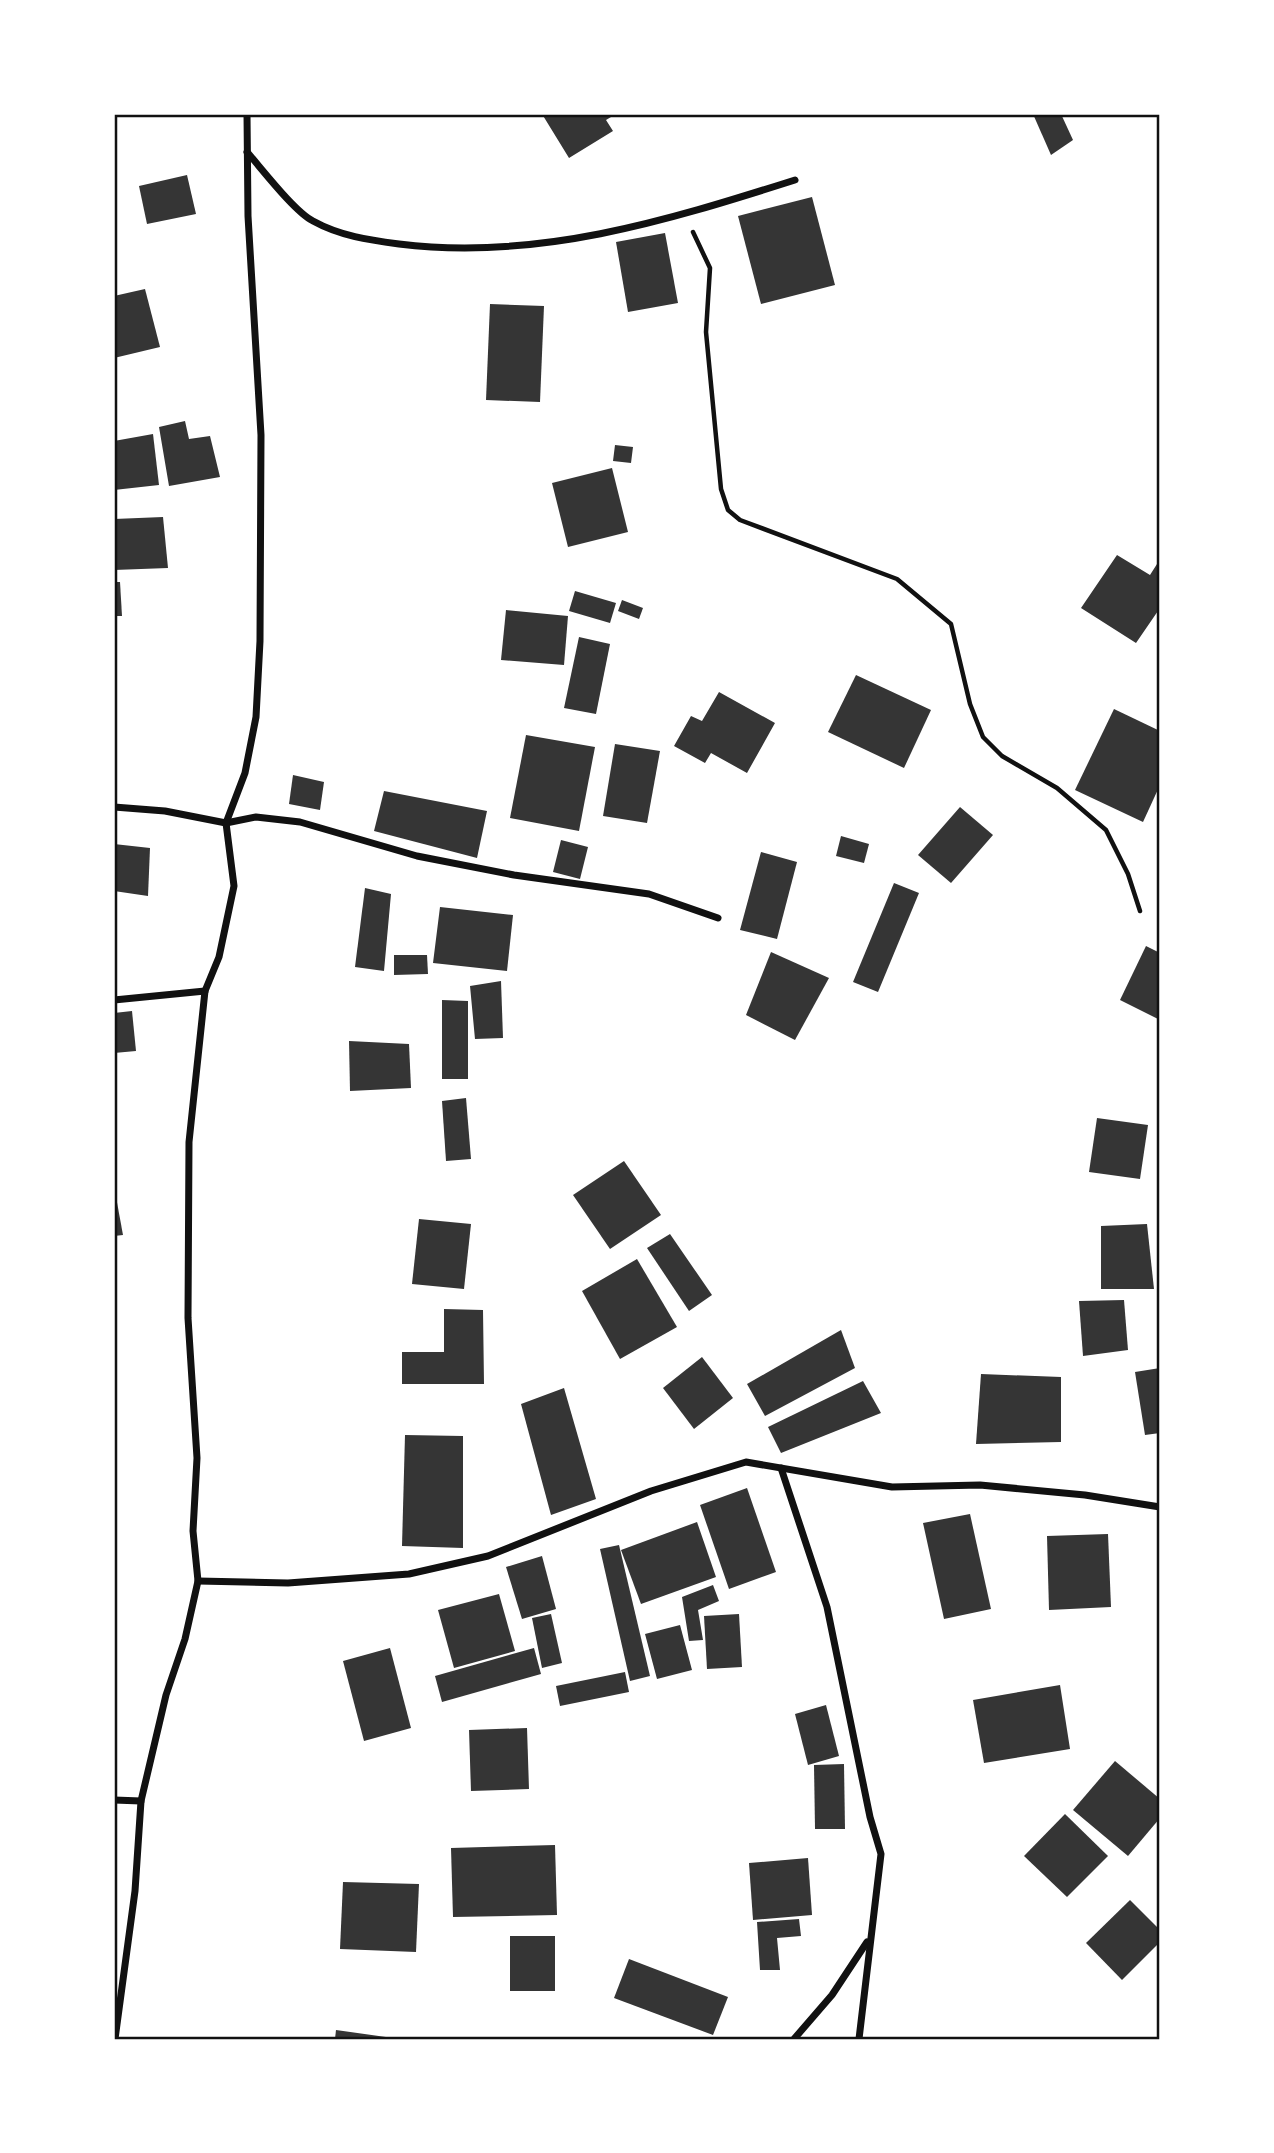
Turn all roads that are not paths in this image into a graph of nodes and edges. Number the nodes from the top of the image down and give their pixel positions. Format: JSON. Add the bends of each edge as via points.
{"nodes":[{"id":1,"x":247,"y":114,"type":"edge"},
{"id":2,"x":246,"y":151,"type":"junction"},
{"id":3,"x":795,"y":180,"type":"dead end"},
{"id":4,"x":114,"y":807,"type":"edge"},
{"id":5,"x":226,"y":823,"type":"junction"},
{"id":6,"x":718,"y":918,"type":"dead end"},
{"id":7,"x":205,"y":991,"type":"junction"},
{"id":8,"x":114,"y":1000,"type":"edge"},
{"id":9,"x":781,"y":1468,"type":"junction"},
{"id":10,"x":1160,"y":1507,"type":"edge"},
{"id":11,"x":198,"y":1581,"type":"junction"},
{"id":12,"x":114,"y":1800,"type":"edge"},
{"id":13,"x":141,"y":1801,"type":"junction"},
{"id":14,"x":869,"y":1938,"type":"junction"},
{"id":15,"x":116,"y":2039,"type":"edge"},
{"id":16,"x":794,"y":2039,"type":"edge"},
{"id":17,"x":859,"y":2039,"type":"edge"}],
"edges":[{"from":1,"to":2,"type":"street"},
{"from":2,"to":3,"type":"street","via":[[310,220],[353,238],[474,249],[577,241],[685,215]]},
{"from":2,"to":5,"type":"street","via":[[261,435],[260,641],[256,717],[246,773]]},
{"from":4,"to":5,"type":"street"},
{"from":5,"to":6,"type":"street","via":[[256,817],[300,822],[417,856],[514,876],[649,894]]},
{"from":5,"to":7,"type":"street","via":[[234,886],[219,957]]},
{"from":7,"to":8,"type":"street"},
{"from":7,"to":11,"type":"street","via":[[189,1142],[188,1318],[197,1458],[193,1531]]},
{"from":9,"to":10,"type":"street","via":[[892,1487],[993,1486]]},
{"from":9,"to":11,"type":"street","via":[[746,1462],[651,1491],[488,1556],[409,1574],[288,1583]]},
{"from":9,"to":14,"type":"street","via":[[827,1607],[881,1853]]},
{"from":11,"to":13,"type":"street"},
{"from":12,"to":13,"type":"street"},
{"from":13,"to":15,"type":"street"},
{"from":14,"to":16,"type":"street","via":[[832,1995]]},
{"from":14,"to":17,"type":"street"}]}
